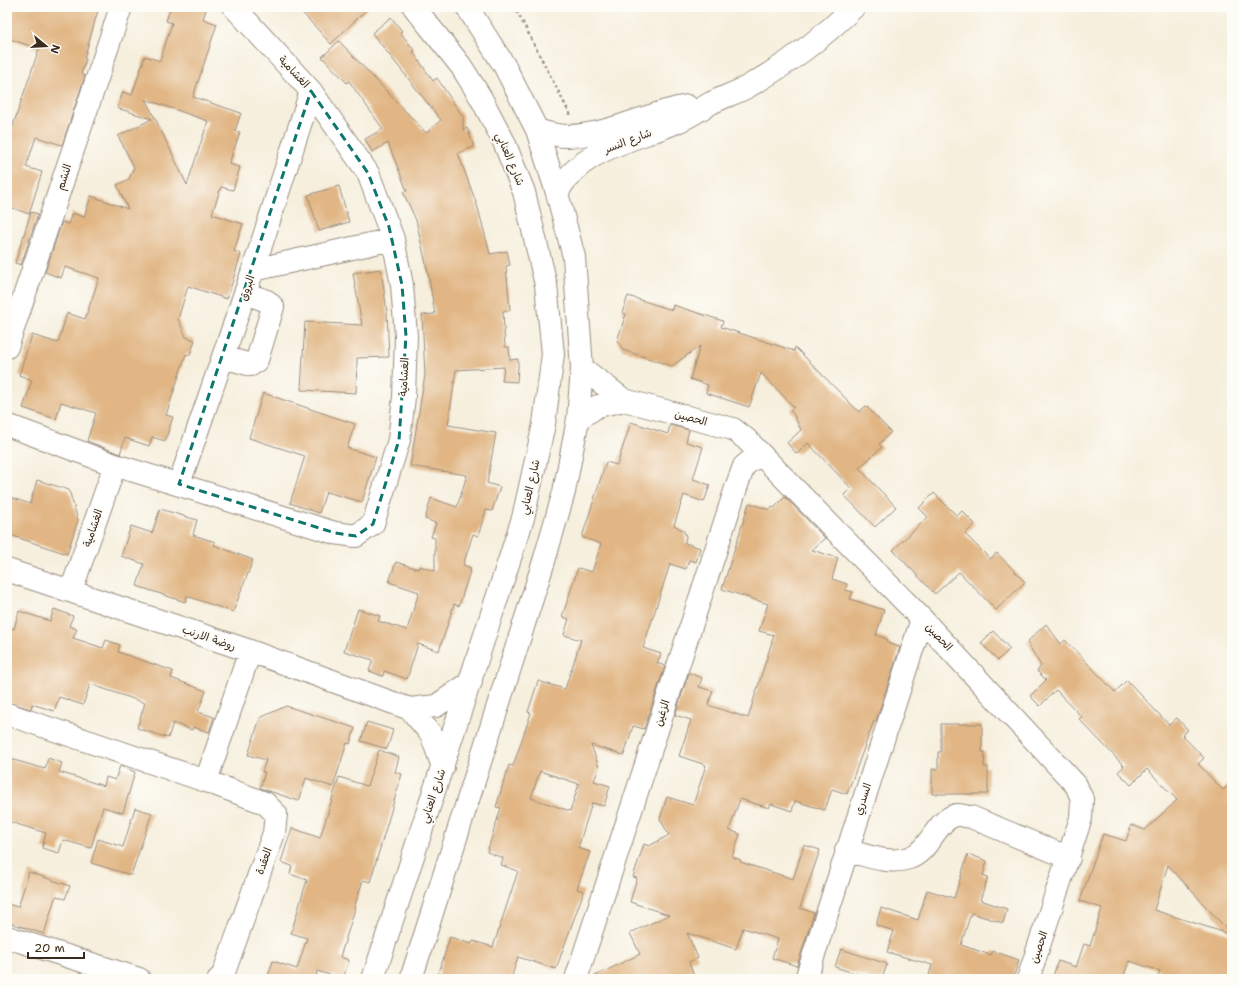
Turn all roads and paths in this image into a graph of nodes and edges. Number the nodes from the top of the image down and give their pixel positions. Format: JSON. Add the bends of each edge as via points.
{"nodes":[{"id":1,"x":121,"y":7,"type":"edge"},
{"id":2,"x":234,"y":7,"type":"edge"},
{"id":3,"x":414,"y":7,"type":"edge"},
{"id":4,"x":466,"y":7,"type":"edge"},
{"id":5,"x":512,"y":7,"type":"edge"},
{"id":6,"x":844,"y":10,"type":"edge"},
{"id":7,"x":311,"y":91,"type":"junction"},
{"id":8,"x":710,"y":104,"type":"junction"},
{"id":9,"x":537,"y":130,"type":"junction"},
{"id":10,"x":580,"y":135,"type":"junction"},
{"id":11,"x":557,"y":193,"type":"junction"},
{"id":12,"x":393,"y":239,"type":"junction"},
{"id":13,"x":253,"y":270,"type":"junction"},
{"id":14,"x":245,"y":293,"type":"junction"},
{"id":15,"x":7,"y":348,"type":"edge"},
{"id":16,"x":223,"y":357,"type":"junction"},
{"id":17,"x":582,"y":368,"type":"junction"},
{"id":18,"x":624,"y":400,"type":"junction"},
{"id":19,"x":578,"y":419,"type":"junction"},
{"id":20,"x":7,"y":425,"type":"edge"},
{"id":21,"x":759,"y":454,"type":"junction"},
{"id":22,"x":114,"y":464,"type":"junction"},
{"id":23,"x":180,"y":484,"type":"junction"},
{"id":24,"x":7,"y":570,"type":"edge"},
{"id":25,"x":71,"y":590,"type":"junction"},
{"id":26,"x":922,"y":619,"type":"junction"},
{"id":27,"x":250,"y":651,"type":"junction"},
{"id":28,"x":470,"y":682,"type":"junction"},
{"id":29,"x":410,"y":709,"type":"junction"},
{"id":30,"x":7,"y":714,"type":"edge"},
{"id":31,"x":443,"y":767,"type":"junction"},
{"id":32,"x":206,"y":781,"type":"junction"},
{"id":33,"x":415,"y":846,"type":"junction"},
{"id":34,"x":846,"y":850,"type":"junction"},
{"id":35,"x":1069,"y":858,"type":"junction"},
{"id":36,"x":7,"y":937,"type":"edge"},
{"id":37,"x":139,"y":979,"type":"edge"},
{"id":38,"x":219,"y":979,"type":"edge"},
{"id":39,"x":373,"y":979,"type":"edge"},
{"id":40,"x":385,"y":979,"type":"edge"},
{"id":41,"x":411,"y":979,"type":"edge"},
{"id":42,"x":576,"y":979,"type":"edge"},
{"id":43,"x":806,"y":979,"type":"edge"},
{"id":44,"x":1028,"y":979,"type":"edge"}],
"edges":[{"from":1,"to":15,"type":"street","name":"النشم"},
{"from":2,"to":7,"type":"street","name":"الغشامية"},
{"from":3,"to":28,"type":"street","name":"شارع العنابي","via":[[461,66],[504,142],[524,192],[546,286],[554,354],[544,424],[523,518]]},
{"from":4,"to":9,"type":"street","via":[[504,65]]},
{"from":5,"to":10,"type":"path","via":[[519,15]]},
{"from":6,"to":8,"type":"street","name":"شارع النسر","via":[[813,44],[781,67]]},
{"from":7,"to":12,"type":"street","name":"الغشامية","via":[[368,172]]},
{"from":7,"to":13,"type":"street","name":"البروق"},
{"from":8,"to":10,"type":"street","name":"شارع النسر","via":[[674,108],[598,132]]},
{"from":8,"to":11,"type":"street","name":"شارع النسر","via":[[679,122],[592,156],[575,168]]},
{"from":9,"to":10,"type":"street","name":"شارع النسر","via":[[567,136]]},
{"from":9,"to":11,"type":"street"},
{"from":11,"to":17,"type":"street","via":[[574,257]]},
{"from":12,"to":13,"type":"street"},
{"from":12,"to":23,"type":"street","name":"الغشامية","via":[[402,285],[406,336],[404,397],[399,440],[373,524],[356,536],[335,533]]},
{"from":13,"to":14,"type":"street","name":"البروق"},
{"from":14,"to":16,"type":"street","name":"البروق"},
{"from":14,"to":16,"type":"street","via":[[267,301],[273,307],[257,360],[251,365]]},
{"from":16,"to":23,"type":"street","name":"البروق"},
{"from":17,"to":18,"type":"street","name":"الحصين"},
{"from":17,"to":19,"type":"street"},
{"from":18,"to":19,"type":"street","name":"الحصين","via":[[598,406]]},
{"from":18,"to":21,"type":"street","name":"الحصين","via":[[733,429]]},
{"from":19,"to":41,"type":"street","via":[[564,492],[544,561]]},
{"from":20,"to":22,"type":"street","name":"الغشامية"},
{"from":21,"to":26,"type":"street","name":"الحصين"},
{"from":21,"to":42,"type":"street","name":"الزغين","via":[[744,466],[737,485]]},
{"from":22,"to":23,"type":"street","name":"الغشامية"},
{"from":22,"to":25,"type":"street","name":"الغشامية"},
{"from":24,"to":25,"type":"street","name":"روضة الارنب"},
{"from":25,"to":27,"type":"street","name":"روضة الارنب"},
{"from":26,"to":34,"type":"street","name":"السدري"},
{"from":26,"to":35,"type":"street","name":"الحصين","via":[[1076,785],[1082,799],[1080,818]]},
{"from":27,"to":29,"type":"street","name":"روضة الارنب"},
{"from":27,"to":32,"type":"street"},
{"from":28,"to":29,"type":"street","name":"روضة الارنب","via":[[436,706]]},
{"from":28,"to":31,"type":"street","name":"شارع العنابي"},
{"from":29,"to":31,"type":"street","via":[[431,734]]},
{"from":30,"to":32,"type":"street","name":"العقدة"},
{"from":31,"to":33,"type":"street","name":"شارع العنابي"},
{"from":32,"to":38,"type":"street","name":"العقدة","via":[[265,803],[276,814],[274,833],[223,975]]},
{"from":33,"to":39,"type":"street","name":"شارع العنابي"},
{"from":33,"to":40,"type":"street","via":[[418,855],[418,874]]},
{"from":34,"to":35,"type":"street","via":[[888,861],[909,858],[927,845],[947,819],[957,815]]},
{"from":34,"to":43,"type":"street","name":"السدري"},
{"from":35,"to":44,"type":"street","name":"الحصين"},
{"from":36,"to":37,"type":"street"}]}
